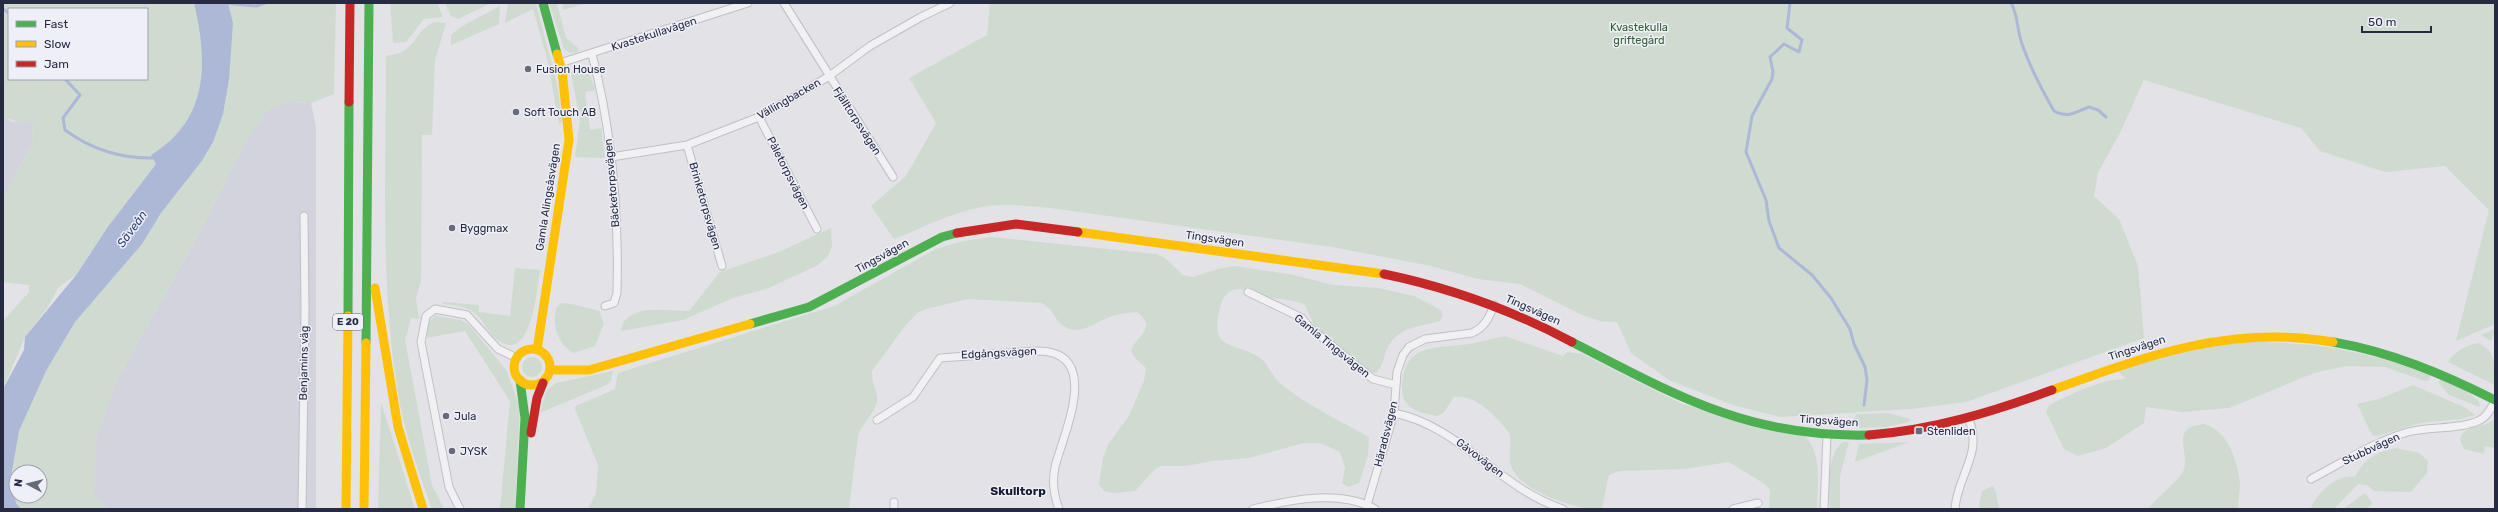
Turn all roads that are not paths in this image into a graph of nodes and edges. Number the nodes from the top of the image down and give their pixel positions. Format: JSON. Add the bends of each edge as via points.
{"nodes":[{"id":1,"x":347,"y":3,"type":"edge"},
{"id":2,"x":350,"y":3,"type":"edge"},
{"id":3,"x":369,"y":3,"type":"edge"},
{"id":4,"x":543,"y":3,"type":"edge"},
{"id":5,"x":748,"y":3,"type":"edge"},
{"id":6,"x":784,"y":3,"type":"edge"},
{"id":7,"x":950,"y":3,"type":"edge"},
{"id":8,"x":351,"y":41,"type":"junction"},
{"id":9,"x":592,"y":54,"type":"junction"},
{"id":10,"x":560,"y":63,"type":"junction"},
{"id":11,"x":828,"y":77,"type":"junction"},
{"id":12,"x":759,"y":117,"type":"junction"},
{"id":13,"x":687,"y":145,"type":"junction"},
{"id":14,"x":611,"y":157,"type":"junction"},
{"id":15,"x":893,"y":177,"type":"dead end"},
{"id":16,"x":304,"y":216,"type":"dead end"},
{"id":17,"x":817,"y":229,"type":"dead end"},
{"id":18,"x":368,"y":244,"type":"junction"},
{"id":19,"x":722,"y":266,"type":"dead end"},
{"id":20,"x":1248,"y":292,"type":"dead end"},
{"id":21,"x":1494,"y":305,"type":"junction"},
{"id":22,"x":605,"y":306,"type":"dead end"},
{"id":23,"x":537,"y":350,"type":"junction"},
{"id":24,"x":517,"y":358,"type":"junction"},
{"id":25,"x":550,"y":370,"type":"junction"},
{"id":26,"x":520,"y":380,"type":"junction"},
{"id":27,"x":543,"y":383,"type":"junction"},
{"id":28,"x":1396,"y":385,"type":"junction"},
{"id":29,"x":2495,"y":401,"type":"edge"},
{"id":30,"x":1394,"y":413,"type":"junction"},
{"id":31,"x":877,"y":420,"type":"dead end"},
{"id":32,"x":1969,"y":420,"type":"junction"},
{"id":33,"x":1828,"y":435,"type":"junction"},
{"id":34,"x":2311,"y":479,"type":"dead end"},
{"id":35,"x":1758,"y":503,"type":"dead end"},
{"id":36,"x":1367,"y":505,"type":"junction"},
{"id":37,"x":302,"y":509,"type":"edge"},
{"id":38,"x":346,"y":509,"type":"edge"},
{"id":39,"x":364,"y":509,"type":"edge"},
{"id":40,"x":423,"y":509,"type":"edge"},
{"id":41,"x":460,"y":509,"type":"edge"},
{"id":42,"x":520,"y":509,"type":"edge"},
{"id":43,"x":526,"y":509,"type":"edge"},
{"id":44,"x":1059,"y":509,"type":"edge"},
{"id":45,"x":1253,"y":509,"type":"edge"},
{"id":46,"x":1375,"y":509,"type":"edge"},
{"id":47,"x":1563,"y":509,"type":"edge"},
{"id":48,"x":1733,"y":509,"type":"edge"},
{"id":49,"x":1824,"y":509,"type":"edge"},
{"id":50,"x":1955,"y":509,"type":"edge"}],
"edges":[{"from":1,"to":8,"type":"main road"},
{"from":2,"to":8,"type":"main road","number":"E 20"},
{"from":3,"to":18,"type":"main road","number":"E 20"},
{"from":4,"to":10,"type":"main road","name":"Gamla Alingsåsvägen"},
{"from":5,"to":9,"type":"street","name":"Kvastekullavägen"},
{"from":6,"to":11,"type":"street","name":"Fjälltorpsvägen"},
{"from":7,"to":11,"type":"street","name":"Vällingbacken","via":[[870,46]]},
{"from":8,"to":38,"type":"main road","number":"E 20"},
{"from":9,"to":10,"type":"street","name":"Kvastekullavägen"},
{"from":9,"to":14,"type":"street","name":"Bäcketorpsvägen"},
{"from":10,"to":23,"type":"main road","name":"Gamla Alingsåsvägen","via":[[567,101],[569,140]]},
{"from":11,"to":12,"type":"street","name":"Vällingbacken"},
{"from":11,"to":15,"type":"street","name":"Fjälltorpsvägen"},
{"from":12,"to":13,"type":"street","name":"Vällingbacken"},
{"from":12,"to":17,"type":"street","name":"Påletorpsvägen"},
{"from":13,"to":14,"type":"street","name":"Vällingbacken"},
{"from":13,"to":19,"type":"street","name":"Brinketorpsvägen"},
{"from":14,"to":22,"type":"street","name":"Bäcketorpsvägen","via":[[617,242],[617,293],[614,303]]},
{"from":16,"to":37,"type":"street","name":"Benjamins väg"},
{"from":18,"to":39,"type":"main road","number":"E 20"},
{"from":18,"to":40,"type":"main road","via":[[392,406],[402,449]]},
{"from":20,"to":28,"type":"street","name":"Gamla Tingsvägen","via":[[1302,318],[1309,327],[1373,379]]},
{"from":21,"to":25,"type":"main road","name":"Tingsvägen","via":[[1429,285],[1373,272],[1038,226],[1001,225],[942,237],[809,307],[589,370]]},
{"from":21,"to":28,"type":"street","name":"Häradsvägen","via":[[1487,321],[1478,330],[1472,333],[1435,336],[1417,342],[1409,348],[1399,363]]},
{"from":21,"to":33,"type":"main road","name":"Tingsvägen","via":[[1539,324],[1656,385],[1712,410],[1775,427]]},
{"from":23,"to":24,"type":"main road","via":[[526,350]]},
{"from":23,"to":25,"type":"main road","via":[[548,357]]},
{"from":24,"to":26,"type":"main road","via":[[514,370]]},
{"from":24,"to":41,"type":"street","via":[[498,349],[467,315],[435,309],[426,316],[421,342],[449,487]]},
{"from":25,"to":27,"type":"main road"},
{"from":26,"to":27,"type":"main road","via":[[531,386]]},
{"from":26,"to":42,"type":"main road","via":[[525,418]]},
{"from":27,"to":43,"type":"main road","via":[[531,425]]},
{"from":28,"to":30,"type":"street","name":"Häradsvägen"},
{"from":29,"to":32,"type":"main road","name":"Tingsvägen","via":[[2425,366],[2380,351],[2320,340],[2252,337],[2203,342],[2146,356]]},
{"from":29,"to":34,"type":"street","name":"Stubbvägen","via":[[2479,421],[2428,428],[2394,437]]},
{"from":30,"to":36,"type":"street","name":"Häradsvägen"},
{"from":30,"to":47,"type":"street","name":"Gåvovägen","via":[[1413,417],[1440,430],[1528,494]]},
{"from":31,"to":44,"type":"street","name":"Edgångsvägen","via":[[913,397],[940,358],[1052,352],[1068,364],[1075,386],[1072,417],[1054,478]]},
{"from":32,"to":33,"type":"main road","name":"Tingsvägen","via":[[1900,433]]},
{"from":32,"to":50,"type":"street","via":[[1974,444]]},
{"from":33,"to":49,"type":"street"},
{"from":35,"to":48,"type":"street"},
{"from":36,"to":45,"type":"street","via":[[1320,499]]},
{"from":36,"to":46,"type":"street"}]}
